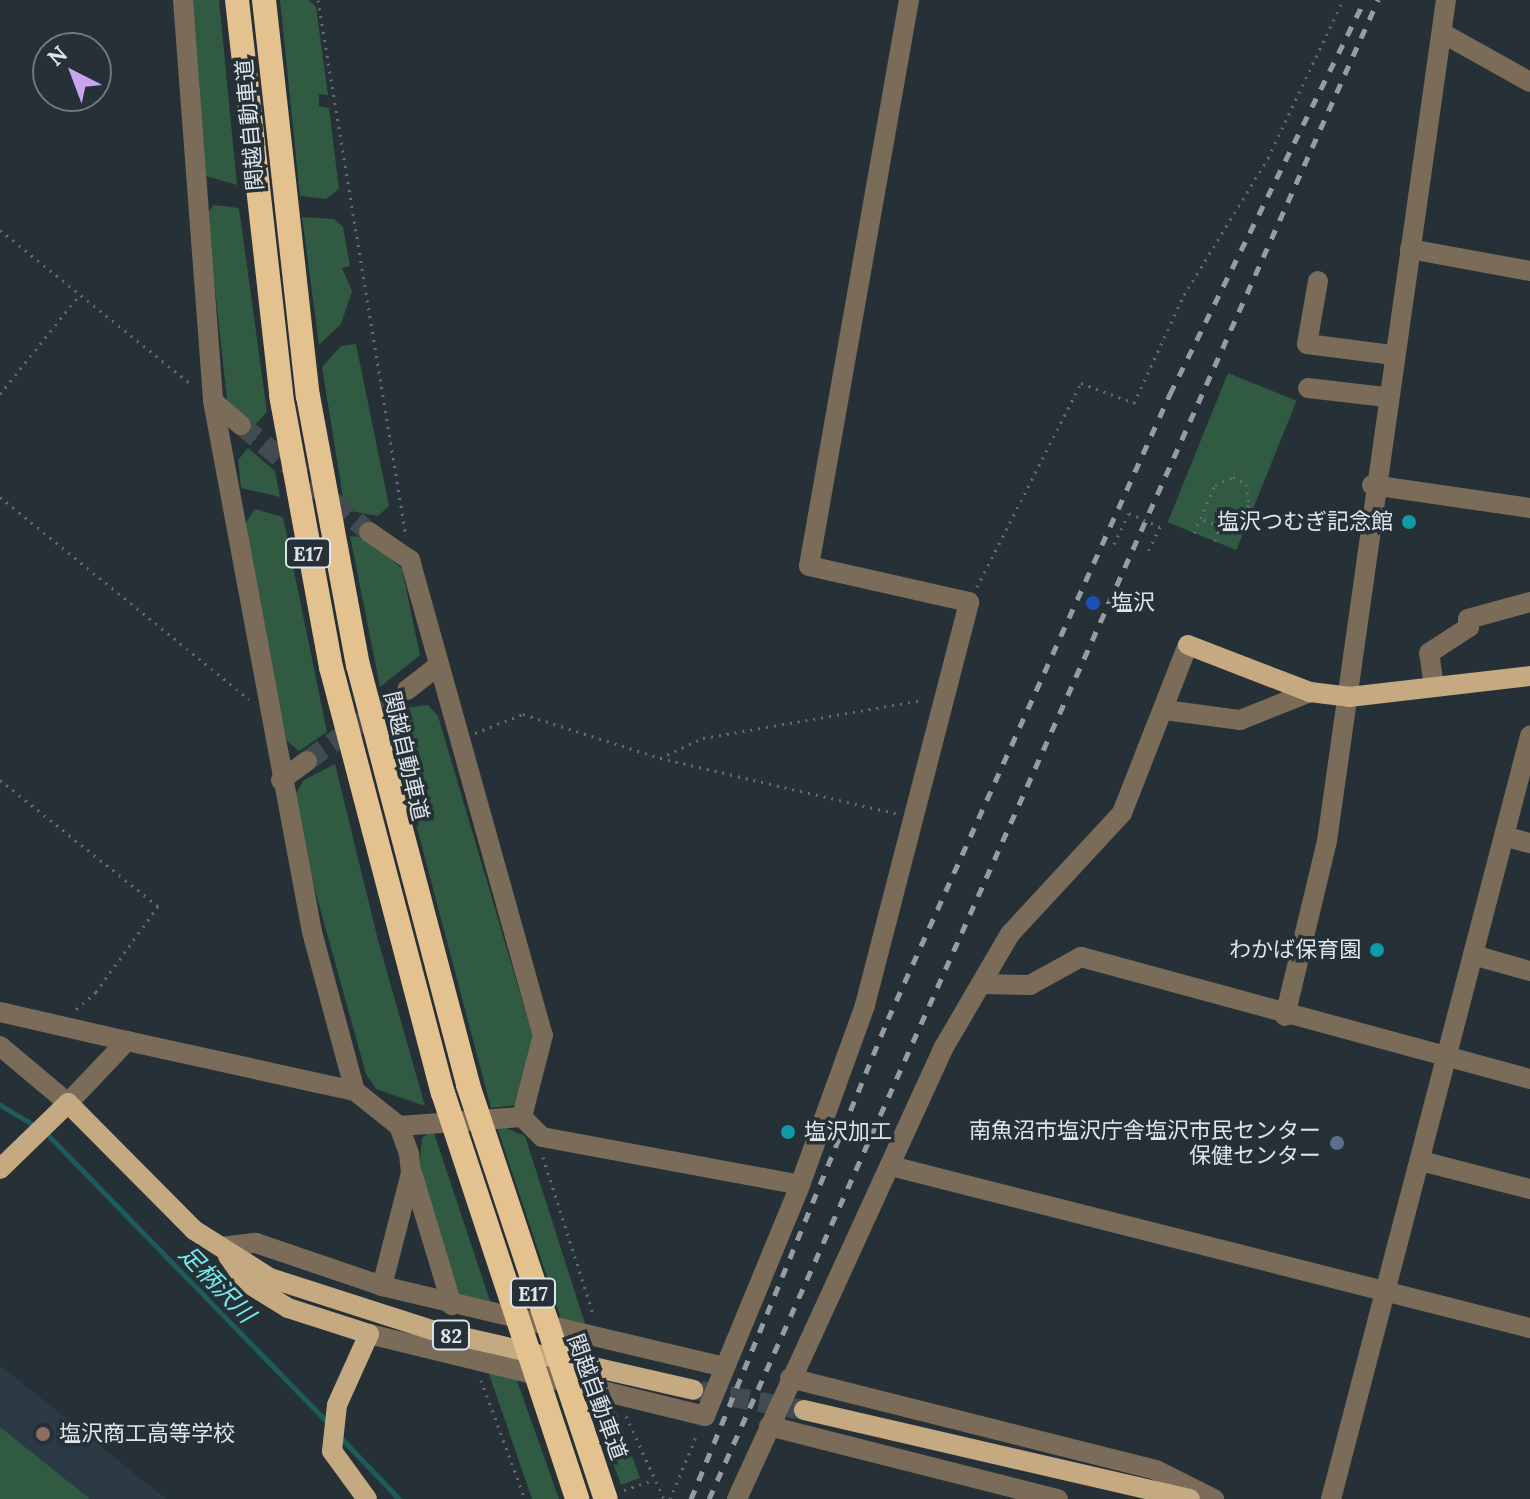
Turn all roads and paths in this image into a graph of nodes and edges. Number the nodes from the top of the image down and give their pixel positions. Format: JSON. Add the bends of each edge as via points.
{"nodes":[{"id":1,"x":183,"y":0,"type":"edge"},
{"id":2,"x":237,"y":0,"type":"edge"},
{"id":3,"x":264,"y":0,"type":"edge"},
{"id":4,"x":318,"y":0,"type":"edge"},
{"id":5,"x":909,"y":0,"type":"edge"},
{"id":6,"x":1343,"y":0,"type":"edge"},
{"id":7,"x":1446,"y":0,"type":"edge"},
{"id":8,"x":1444,"y":34,"type":"junction"},
{"id":9,"x":1530,"y":82,"type":"edge"},
{"id":10,"x":0,"y":230,"type":"edge"},
{"id":11,"x":1410,"y":249,"type":"junction"},
{"id":12,"x":1530,"y":271,"type":"edge"},
{"id":13,"x":1318,"y":281,"type":"dead end"},
{"id":14,"x":80,"y":294,"type":"junction"},
{"id":15,"x":1393,"y":355,"type":"junction"},
{"id":16,"x":1308,"y":388,"type":"dead end"},
{"id":17,"x":0,"y":394,"type":"edge"},
{"id":18,"x":1386,"y":397,"type":"junction"},
{"id":19,"x":213,"y":401,"type":"junction"},
{"id":20,"x":241,"y":425,"type":"tunnel mouth"},
{"id":21,"x":1372,"y":485,"type":"junction"},
{"id":22,"x":0,"y":497,"type":"edge"},
{"id":23,"x":1530,"y":508,"type":"edge"},
{"id":24,"x":1203,"y":520,"type":"junction"},
{"id":25,"x":1219,"y":528,"type":"junction"},
{"id":26,"x":369,"y":532,"type":"tunnel mouth"},
{"id":27,"x":1194,"y":533,"type":"dead end"},
{"id":28,"x":1215,"y":541,"type":"dead end"},
{"id":29,"x":1114,"y":544,"type":"dead end"},
{"id":30,"x":1147,"y":554,"type":"dead end"},
{"id":31,"x":410,"y":560,"type":"junction"},
{"id":32,"x":969,"y":602,"type":"junction"},
{"id":33,"x":1530,"y":602,"type":"edge"},
{"id":34,"x":1188,"y":645,"type":"joint"},
{"id":35,"x":435,"y":668,"type":"junction"},
{"id":36,"x":1530,"y":676,"type":"edge"},
{"id":37,"x":1434,"y":687,"type":"junction"},
{"id":38,"x":407,"y":690,"type":"tunnel mouth"},
{"id":39,"x":1310,"y":692,"type":"junction"},
{"id":40,"x":1349,"y":697,"type":"junction"},
{"id":41,"x":940,"y":698,"type":"junction"},
{"id":42,"x":1165,"y":710,"type":"junction"},
{"id":43,"x":270,"y":716,"type":"junction"},
{"id":44,"x":1530,"y":736,"type":"edge"},
{"id":45,"x":457,"y":741,"type":"junction"},
{"id":46,"x":660,"y":758,"type":"junction"},
{"id":47,"x":307,"y":761,"type":"tunnel mouth"},
{"id":48,"x":0,"y":780,"type":"edge"},
{"id":49,"x":281,"y":780,"type":"junction"},
{"id":50,"x":913,"y":817,"type":"junction"},
{"id":51,"x":1507,"y":837,"type":"junction"},
{"id":52,"x":1530,"y":843,"type":"edge"},
{"id":53,"x":1473,"y":955,"type":"junction"},
{"id":54,"x":1530,"y":971,"type":"edge"},
{"id":55,"x":981,"y":984,"type":"junction"},
{"id":56,"x":0,"y":1012,"type":"edge"},
{"id":57,"x":1285,"y":1016,"type":"junction"},
{"id":58,"x":57,"y":1024,"type":"junction"},
{"id":59,"x":127,"y":1041,"type":"junction"},
{"id":60,"x":0,"y":1046,"type":"edge"},
{"id":61,"x":1446,"y":1058,"type":"junction"},
{"id":62,"x":1530,"y":1079,"type":"edge"},
{"id":63,"x":355,"y":1091,"type":"junction"},
{"id":64,"x":68,"y":1103,"type":"junction"},
{"id":65,"x":522,"y":1117,"type":"junction"},
{"id":66,"x":399,"y":1126,"type":"junction"},
{"id":67,"x":542,"y":1137,"type":"junction"},
{"id":68,"x":1421,"y":1161,"type":"junction"},
{"id":69,"x":891,"y":1166,"type":"junction"},
{"id":70,"x":0,"y":1169,"type":"edge"},
{"id":71,"x":411,"y":1173,"type":"junction"},
{"id":72,"x":800,"y":1185,"type":"junction"},
{"id":73,"x":1530,"y":1189,"type":"edge"},
{"id":74,"x":221,"y":1247,"type":"junction"},
{"id":75,"x":382,"y":1286,"type":"junction"},
{"id":76,"x":1385,"y":1294,"type":"junction"},
{"id":77,"x":452,"y":1305,"type":"junction"},
{"id":78,"x":1530,"y":1328,"type":"edge"},
{"id":79,"x":369,"y":1334,"type":"junction"},
{"id":80,"x":601,"y":1338,"type":"junction"},
{"id":81,"x":473,"y":1358,"type":"junction"},
{"id":82,"x":725,"y":1367,"type":"junction"},
{"id":83,"x":790,"y":1378,"type":"junction"},
{"id":84,"x":693,"y":1390,"type":"tunnel mouth"},
{"id":85,"x":618,"y":1394,"type":"junction"},
{"id":86,"x":804,"y":1410,"type":"tunnel mouth"},
{"id":87,"x":705,"y":1416,"type":"junction"},
{"id":88,"x":769,"y":1426,"type":"junction"},
{"id":89,"x":650,"y":1481,"type":"junction"},
{"id":90,"x":610,"y":1497,"type":"edge"},
{"id":91,"x":367,"y":1499,"type":"edge"},
{"id":92,"x":525,"y":1499,"type":"edge"},
{"id":93,"x":577,"y":1499,"type":"edge"},
{"id":94,"x":664,"y":1499,"type":"edge"},
{"id":95,"x":670,"y":1499,"type":"edge"},
{"id":96,"x":737,"y":1499,"type":"edge"},
{"id":97,"x":1058,"y":1499,"type":"edge"},
{"id":98,"x":1190,"y":1499,"type":"edge"},
{"id":99,"x":1214,"y":1499,"type":"edge"},
{"id":100,"x":1331,"y":1499,"type":"edge"}],
"edges":[{"from":1,"to":19,"type":"street"},
{"from":2,"to":93,"type":"highway","name":"関越自動車道","number":"E17","via":[[261,252],[305,539],[362,801],[443,1093]]},
{"from":3,"to":90,"type":"highway","name":"関越自動車道","number":"E17","via":[[288,254],[332,534],[388,796],[468,1085]]},
{"from":4,"to":31,"type":"path"},
{"from":5,"to":32,"type":"street","via":[[809,566]]},
{"from":6,"to":32,"type":"path","via":[[1268,158],[1184,295],[1134,403],[1081,383]]},
{"from":7,"to":8,"type":"street"},
{"from":8,"to":9,"type":"street"},
{"from":8,"to":11,"type":"street"},
{"from":10,"to":14,"type":"path"},
{"from":11,"to":12,"type":"street"},
{"from":11,"to":15,"type":"street"},
{"from":13,"to":15,"type":"street","via":[[1307,344]]},
{"from":14,"to":17,"type":"path"},
{"from":14,"to":19,"type":"path"},
{"from":15,"to":18,"type":"street"},
{"from":16,"to":18,"type":"street"},
{"from":18,"to":21,"type":"street"},
{"from":19,"to":20,"type":"street"},
{"from":19,"to":43,"type":"street"},
{"from":21,"to":23,"type":"street"},
{"from":21,"to":40,"type":"street"},
{"from":22,"to":43,"type":"path"},
{"from":24,"to":25,"type":"path"},
{"from":24,"to":25,"type":"path","via":[[1215,485],[1239,479],[1249,505],[1236,523]]},
{"from":24,"to":27,"type":"path"},
{"from":25,"to":28,"type":"path"},
{"from":26,"to":31,"type":"street"},
{"from":29,"to":30,"type":"path","via":[[1129,513],[1160,527]]},
{"from":31,"to":35,"type":"street"},
{"from":32,"to":41,"type":"street"},
{"from":33,"to":37,"type":"street","via":[[1468,619],[1469,627],[1429,653]]},
{"from":34,"to":39,"type":"main road"},
{"from":34,"to":42,"type":"street"},
{"from":35,"to":38,"type":"street"},
{"from":35,"to":45,"type":"street"},
{"from":36,"to":37,"type":"main road"},
{"from":37,"to":40,"type":"main road"},
{"from":39,"to":40,"type":"main road"},
{"from":39,"to":42,"type":"street","via":[[1240,720]]},
{"from":40,"to":57,"type":"street","via":[[1316,900]]},
{"from":41,"to":46,"type":"path","via":[[821,713],[703,738]]},
{"from":41,"to":50,"type":"street"},
{"from":42,"to":55,"type":"street","via":[[1122,813],[1032,908]]},
{"from":43,"to":49,"type":"street"},
{"from":44,"to":51,"type":"street"},
{"from":45,"to":46,"type":"path","via":[[523,714]]},
{"from":45,"to":65,"type":"street","via":[[543,1035]]},
{"from":46,"to":50,"type":"path"},
{"from":47,"to":49,"type":"street"},
{"from":48,"to":58,"type":"path","via":[[158,906],[96,992]]},
{"from":49,"to":63,"type":"street","via":[[312,932]]},
{"from":50,"to":72,"type":"street","via":[[865,1005]]},
{"from":51,"to":52,"type":"street"},
{"from":51,"to":53,"type":"street"},
{"from":53,"to":54,"type":"street"},
{"from":53,"to":61,"type":"street"},
{"from":55,"to":57,"type":"street","via":[[1030,985],[1081,957]]},
{"from":55,"to":69,"type":"street","via":[[913,1107]]},
{"from":56,"to":58,"type":"street"},
{"from":57,"to":61,"type":"street"},
{"from":58,"to":59,"type":"street"},
{"from":59,"to":63,"type":"street"},
{"from":59,"to":64,"type":"street"},
{"from":60,"to":64,"type":"street"},
{"from":61,"to":62,"type":"street"},
{"from":61,"to":68,"type":"street"},
{"from":63,"to":66,"type":"street"},
{"from":64,"to":70,"type":"main road"},
{"from":64,"to":74,"type":"main road","number":"82","via":[[194,1230]]},
{"from":65,"to":66,"type":"street"},
{"from":65,"to":67,"type":"street"},
{"from":66,"to":71,"type":"street"},
{"from":67,"to":72,"type":"street"},
{"from":67,"to":80,"type":"path","via":[[543,1165]]},
{"from":68,"to":73,"type":"street"},
{"from":68,"to":76,"type":"street"},
{"from":69,"to":76,"type":"street"},
{"from":69,"to":83,"type":"street"},
{"from":71,"to":75,"type":"street"},
{"from":71,"to":77,"type":"street"},
{"from":72,"to":82,"type":"street"},
{"from":74,"to":75,"type":"street","via":[[256,1243]]},
{"from":74,"to":79,"type":"main road","via":[[246,1282],[288,1308]]},
{"from":74,"to":84,"type":"main road","number":"82","via":[[270,1278],[432,1330]]},
{"from":75,"to":77,"type":"street"},
{"from":76,"to":78,"type":"street"},
{"from":76,"to":100,"type":"street"},
{"from":77,"to":80,"type":"street"},
{"from":79,"to":81,"type":"street"},
{"from":79,"to":91,"type":"main road","via":[[337,1405],[332,1451],[350,1485]]},
{"from":80,"to":82,"type":"street"},
{"from":80,"to":85,"type":"street"},
{"from":81,"to":85,"type":"street"},
{"from":81,"to":92,"type":"path"},
{"from":82,"to":87,"type":"street"},
{"from":83,"to":88,"type":"street"},
{"from":83,"to":99,"type":"street","via":[[1156,1470]]},
{"from":85,"to":87,"type":"street"},
{"from":85,"to":89,"type":"path"},
{"from":86,"to":98,"type":"main road"},
{"from":87,"to":95,"type":"path"},
{"from":88,"to":96,"type":"street"},
{"from":88,"to":97,"type":"street"},
{"from":89,"to":90,"type":"path"},
{"from":89,"to":94,"type":"path"}]}
